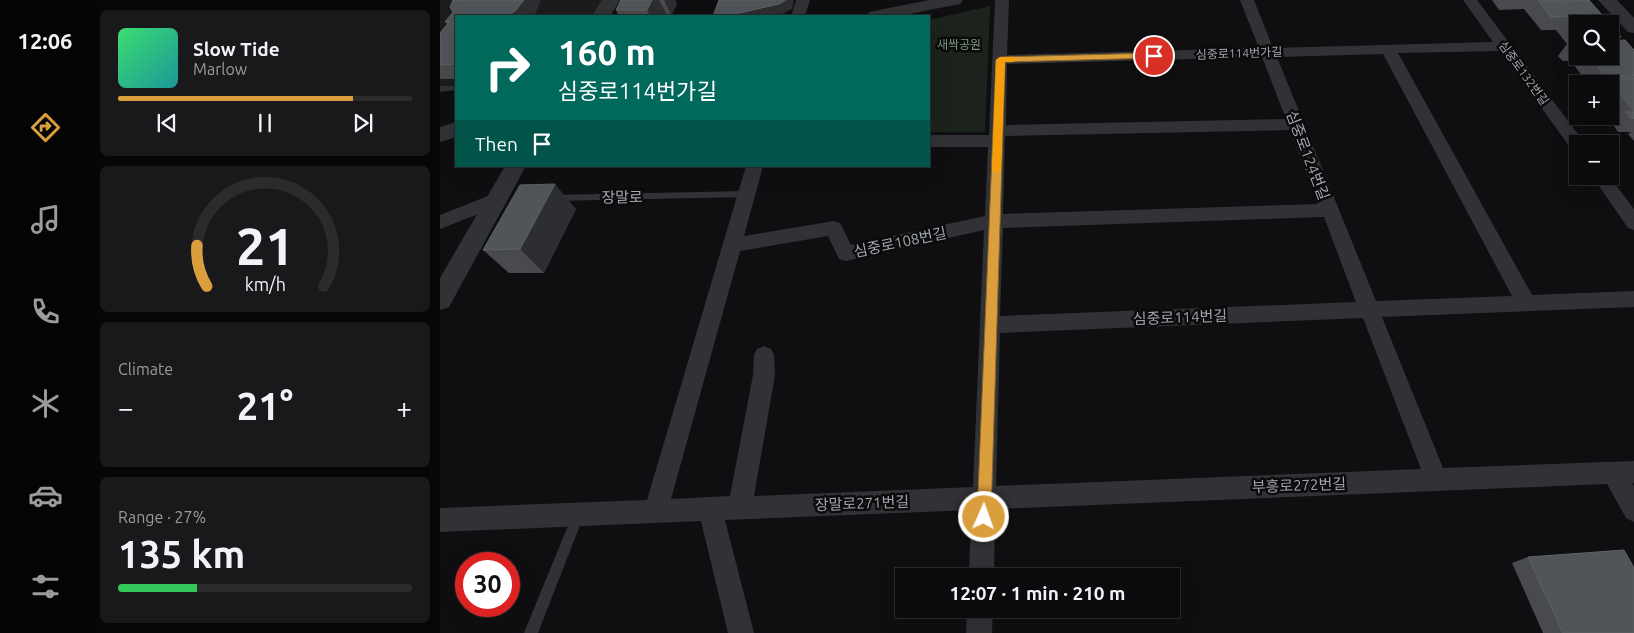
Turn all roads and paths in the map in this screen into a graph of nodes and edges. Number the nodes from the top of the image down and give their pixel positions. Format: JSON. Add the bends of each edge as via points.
{"nodes":[{"id":1,"x":611,"y":0,"type":"edge"},
{"id":2,"x":803,"y":0,"type":"edge"},
{"id":3,"x":954,"y":0,"type":"edge"},
{"id":4,"x":1002,"y":0,"type":"edge"},
{"id":5,"x":1248,"y":0,"type":"edge"},
{"id":6,"x":1470,"y":0,"type":"edge"},
{"id":7,"x":1607,"y":0,"type":"edge"},
{"id":8,"x":919,"y":4,"type":"edge"},
{"id":9,"x":602,"y":15,"type":"edge"},
{"id":10,"x":798,"y":15,"type":"edge"},
{"id":11,"x":879,"y":15,"type":"edge"},
{"id":12,"x":1634,"y":28,"type":"edge"},
{"id":13,"x":1504,"y":46,"type":"junction"},
{"id":14,"x":1388,"y":50,"type":"junction"},
{"id":15,"x":1268,"y":53,"type":"junction"},
{"id":16,"x":1000,"y":60,"type":"junction"},
{"id":17,"x":455,"y":88,"type":"edge"},
{"id":18,"x":440,"y":89,"type":"edge"},
{"id":19,"x":1296,"y":124,"type":"junction"},
{"id":20,"x":455,"y":129,"type":"edge"},
{"id":21,"x":440,"y":135,"type":"edge"},
{"id":22,"x":1570,"y":135,"type":"edge"},
{"id":23,"x":998,"y":136,"type":"junction"},
{"id":24,"x":930,"y":141,"type":"edge"},
{"id":25,"x":516,"y":167,"type":"edge"},
{"id":26,"x":755,"y":167,"type":"edge"},
{"id":27,"x":1607,"y":185,"type":"edge"},
{"id":28,"x":746,"y":194,"type":"junction"},
{"id":29,"x":548,"y":198,"type":"edge"},
{"id":30,"x":503,"y":199,"type":"junction"},
{"id":31,"x":1330,"y":210,"type":"junction"},
{"id":32,"x":995,"y":221,"type":"junction"},
{"id":33,"x":440,"y":222,"type":"edge"},
{"id":34,"x":1634,"y":223,"type":"edge"},
{"id":35,"x":732,"y":245,"type":"junction"},
{"id":36,"x":1634,"y":299,"type":"edge"},
{"id":37,"x":440,"y":300,"type":"edge"},
{"id":38,"x":1526,"y":303,"type":"junction"},
{"id":39,"x":1370,"y":310,"type":"junction"},
{"id":40,"x":991,"y":325,"type":"junction"},
{"id":41,"x":764,"y":355,"type":"dead end"},
{"id":42,"x":1623,"y":472,"type":"edge"},
{"id":43,"x":1436,"y":479,"type":"junction"},
{"id":44,"x":985,"y":498,"type":"junction"},
{"id":45,"x":740,"y":508,"type":"junction"},
{"id":46,"x":710,"y":509,"type":"junction"},
{"id":47,"x":1634,"y":510,"type":"edge"},
{"id":48,"x":656,"y":511,"type":"junction"},
{"id":49,"x":578,"y":514,"type":"junction"},
{"id":50,"x":440,"y":520,"type":"edge"},
{"id":51,"x":981,"y":568,"type":"edge"},
{"id":52,"x":979,"y":618,"type":"edge"},
{"id":53,"x":532,"y":633,"type":"edge"},
{"id":54,"x":741,"y":633,"type":"edge"},
{"id":55,"x":978,"y":633,"type":"edge"}],
"edges":[{"from":1,"to":9,"type":"street"},
{"from":2,"to":10,"type":"street"},
{"from":3,"to":8,"type":"street"},
{"from":4,"to":16,"type":"street"},
{"from":5,"to":15,"type":"street","name":"심중로124번길"},
{"from":6,"to":13,"type":"street","name":"심중로132번길"},
{"from":7,"to":12,"type":"street"},
{"from":8,"to":11,"type":"street"},
{"from":13,"to":14,"type":"street","name":"심중로114번가길"},
{"from":13,"to":22,"type":"street","name":"심중로132번길"},
{"from":14,"to":15,"type":"street","name":"심중로114번가길"},
{"from":14,"to":38,"type":"street"},
{"from":15,"to":16,"type":"street","name":"심중로114번가길"},
{"from":15,"to":19,"type":"street","name":"심중로124번길"},
{"from":16,"to":23,"type":"street"},
{"from":17,"to":18,"type":"lane"},
{"from":19,"to":23,"type":"street"},
{"from":19,"to":31,"type":"street","name":"심중로124번길"},
{"from":20,"to":21,"type":"street"},
{"from":23,"to":24,"type":"street"},
{"from":23,"to":32,"type":"street"},
{"from":25,"to":30,"type":"street"},
{"from":26,"to":28,"type":"street"},
{"from":27,"to":34,"type":"street"},
{"from":28,"to":29,"type":"lane","name":"장말로"},
{"from":28,"to":35,"type":"street"},
{"from":30,"to":33,"type":"street"},
{"from":30,"to":37,"type":"street"},
{"from":31,"to":32,"type":"street"},
{"from":31,"to":39,"type":"street","name":"심중로124번길"},
{"from":32,"to":35,"type":"street","name":"심중로108번길","via":[[846,254],[834,228]]},
{"from":32,"to":40,"type":"street"},
{"from":35,"to":48,"type":"street"},
{"from":36,"to":38,"type":"street"},
{"from":38,"to":39,"type":"street"},
{"from":39,"to":40,"type":"street","name":"심중로114번길"},
{"from":39,"to":43,"type":"street","name":"심중로124번길"},
{"from":40,"to":44,"type":"street"},
{"from":41,"to":45,"type":"street","via":[[764,376]]},
{"from":42,"to":43,"type":"street","name":"부흥로272번길"},
{"from":42,"to":47,"type":"street","name":"부흥로272번길"},
{"from":43,"to":44,"type":"street","name":"부흥로272번길"},
{"from":44,"to":45,"type":"street","name":"장말로271번길"},
{"from":44,"to":51,"type":"street"},
{"from":45,"to":46,"type":"street","name":"장말로271번길"},
{"from":46,"to":48,"type":"street","name":"장말로271번길"},
{"from":46,"to":54,"type":"street"},
{"from":48,"to":49,"type":"street","name":"장말로271번길"},
{"from":49,"to":50,"type":"street","name":"장말로271번길"},
{"from":49,"to":53,"type":"lane"},
{"from":52,"to":55,"type":"street"}]}
